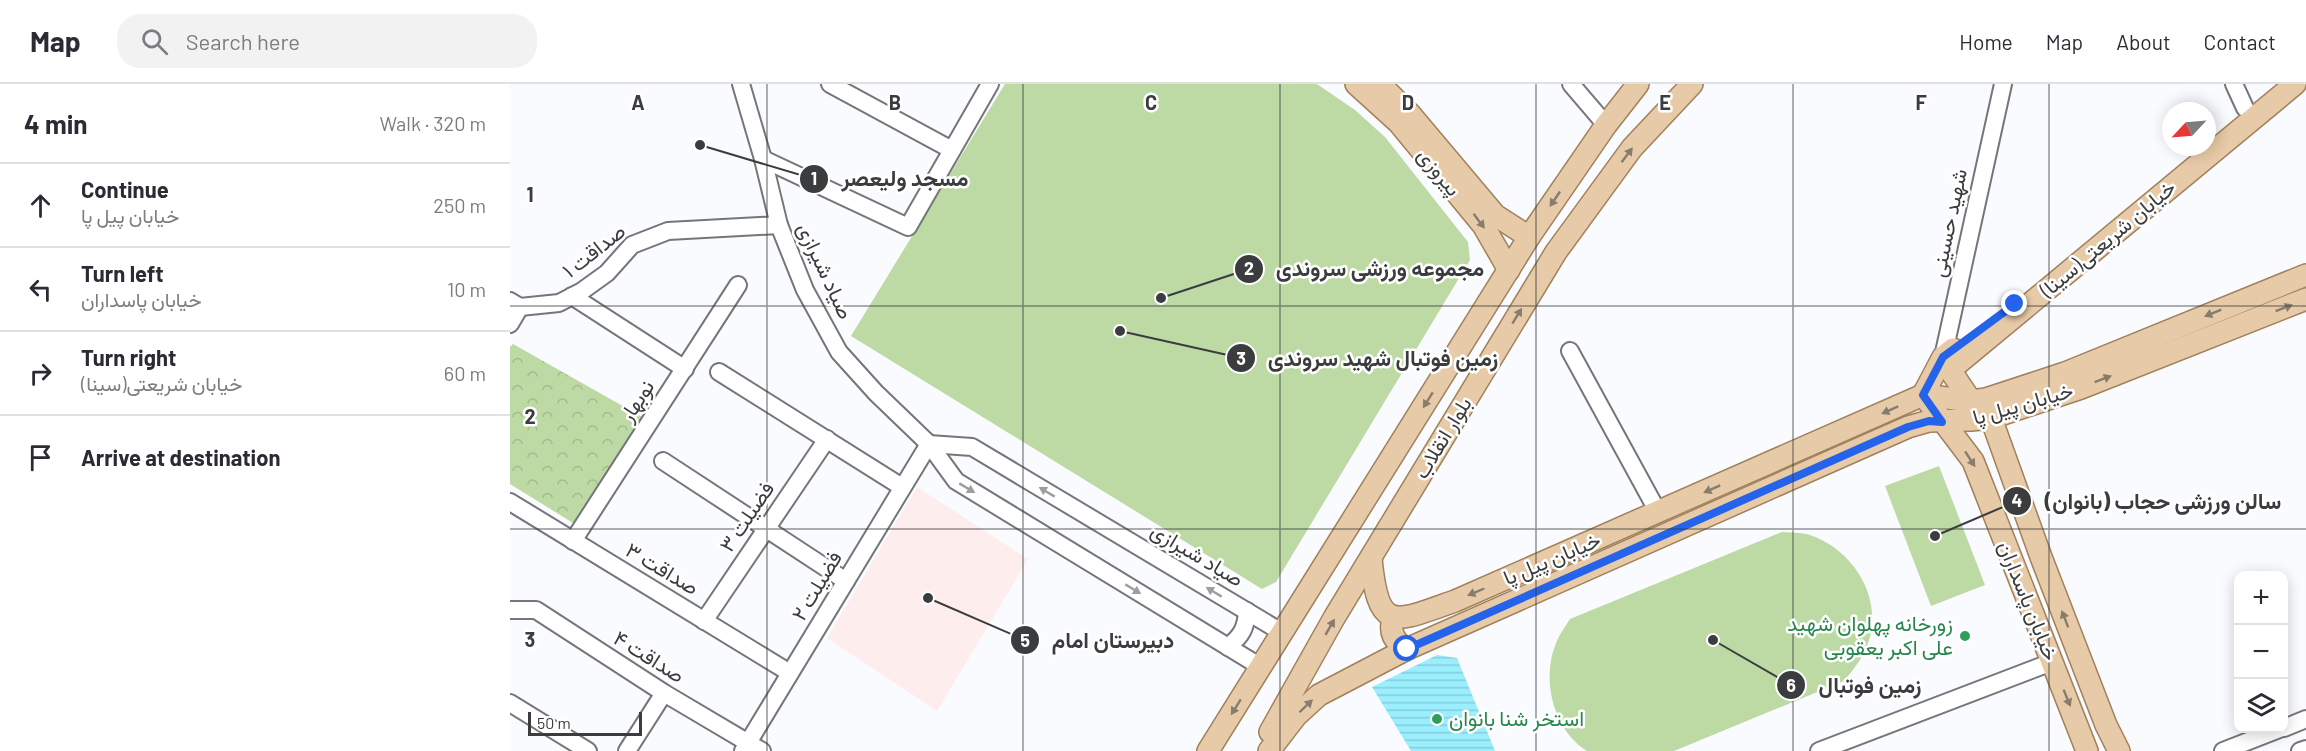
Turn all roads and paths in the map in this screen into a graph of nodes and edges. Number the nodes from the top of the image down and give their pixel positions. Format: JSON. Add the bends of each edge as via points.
{"nodes":[{"id":1,"x":741,"y":84,"type":"edge"},
{"id":2,"x":830,"y":84,"type":"edge"},
{"id":3,"x":990,"y":84,"type":"edge"},
{"id":4,"x":1356,"y":84,"type":"edge"},
{"id":5,"x":1380,"y":84,"type":"edge"},
{"id":6,"x":1571,"y":84,"type":"edge"},
{"id":7,"x":1638,"y":84,"type":"edge"},
{"id":8,"x":1692,"y":84,"type":"edge"},
{"id":9,"x":2003,"y":84,"type":"edge"},
{"id":10,"x":2234,"y":84,"type":"edge"},
{"id":11,"x":2273,"y":84,"type":"edge"},
{"id":12,"x":2295,"y":84,"type":"edge"},
{"id":13,"x":2245,"y":108,"type":"junction"},
{"id":14,"x":1606,"y":125,"type":"junction"},
{"id":15,"x":2216,"y":132,"type":"edge"},
{"id":16,"x":952,"y":150,"type":"junction"},
{"id":17,"x":2188,"y":156,"type":"edge"},
{"id":18,"x":763,"y":159,"type":"junction"},
{"id":19,"x":779,"y":225,"type":"junction"},
{"id":20,"x":1529,"y":237,"type":"junction"},
{"id":21,"x":1509,"y":270,"type":"junction"},
{"id":22,"x":2306,"y":275,"type":"edge"},
{"id":23,"x":738,"y":285,"type":"dead end"},
{"id":24,"x":572,"y":296,"type":"junction"},
{"id":25,"x":2306,"y":299,"type":"edge"},
{"id":26,"x":515,"y":304,"type":"edge"},
{"id":27,"x":510,"y":324,"type":"edge"},
{"id":28,"x":1570,"y":351,"type":"dead end"},
{"id":29,"x":1947,"y":363,"type":"junction"},
{"id":30,"x":685,"y":369,"type":"junction"},
{"id":31,"x":719,"y":372,"type":"dead end"},
{"id":32,"x":1923,"y":395,"type":"junction"},
{"id":33,"x":1971,"y":401,"type":"junction"},
{"id":34,"x":1991,"y":417,"type":"junction"},
{"id":35,"x":1942,"y":422,"type":"junction"},
{"id":36,"x":827,"y":439,"type":"junction"},
{"id":37,"x":929,"y":444,"type":"junction"},
{"id":38,"x":663,"y":461,"type":"dead end"},
{"id":39,"x":902,"y":488,"type":"junction"},
{"id":40,"x":510,"y":502,"type":"edge"},
{"id":41,"x":1658,"y":512,"type":"junction"},
{"id":42,"x":767,"y":528,"type":"junction"},
{"id":43,"x":573,"y":541,"type":"junction"},
{"id":44,"x":1371,"y":558,"type":"junction"},
{"id":45,"x":846,"y":581,"type":"junction"},
{"id":46,"x":510,"y":610,"type":"edge"},
{"id":47,"x":1247,"y":611,"type":"junction"},
{"id":48,"x":1393,"y":617,"type":"junction"},
{"id":49,"x":704,"y":621,"type":"junction"},
{"id":50,"x":1282,"y":633,"type":"junction"},
{"id":51,"x":1227,"y":647,"type":"junction"},
{"id":52,"x":1407,"y":649,"type":"junction"},
{"id":53,"x":2052,"y":662,"type":"junction"},
{"id":54,"x":1261,"y":667,"type":"junction"},
{"id":55,"x":790,"y":673,"type":"junction"},
{"id":56,"x":664,"y":693,"type":"junction"},
{"id":57,"x":510,"y":703,"type":"edge"},
{"id":58,"x":2306,"y":719,"type":"edge"},
{"id":59,"x":2288,"y":726,"type":"edge"},
{"id":60,"x":2270,"y":733,"type":"edge"},
{"id":61,"x":751,"y":748,"type":"edge"},
{"id":62,"x":2306,"y":749,"type":"edge"},
{"id":63,"x":588,"y":751,"type":"edge"},
{"id":64,"x":627,"y":751,"type":"edge"},
{"id":65,"x":1208,"y":751,"type":"edge"},
{"id":66,"x":1259,"y":751,"type":"edge"},
{"id":67,"x":1269,"y":751,"type":"edge"},
{"id":68,"x":1818,"y":751,"type":"edge"},
{"id":69,"x":2086,"y":751,"type":"edge"},
{"id":70,"x":2119,"y":751,"type":"edge"},
{"id":71,"x":2223,"y":751,"type":"edge"},
{"id":72,"x":2300,"y":751,"type":"edge"}],
"edges":[{"from":1,"to":18,"type":"street","name":"صیاد شیرازی"},
{"from":2,"to":16,"type":"street"},
{"from":3,"to":16,"type":"street"},
{"from":4,"to":21,"type":"main road","name":"پیروزی","one_way":true,"via":[[1399,123],[1483,225]]},
{"from":5,"to":20,"type":"main road","name":"پیروزی","via":[[1495,214]]},
{"from":6,"to":14,"type":"street"},
{"from":7,"to":14,"type":"main road","name":"بلوار انقلاب"},
{"from":44,"to":8,"type":"main road","name":"بلوار انقلاب","one_way":true,"via":[[1556,252],[1632,148]]},
{"from":9,"to":29,"type":"street","name":"شهید حسینی"},
{"from":10,"to":13,"type":"street"},
{"from":11,"to":13,"type":"main road"},
{"from":12,"to":29,"type":"main road","name":"خیابان شریعتی(سینا)"},
{"from":13,"to":15,"type":"main road"},
{"from":14,"to":20,"type":"main road","name":"بلوار انقلاب","one_way":true},
{"from":16,"to":18,"type":"street","via":[[908,227]]},
{"from":17,"to":29,"type":"main road","name":"خیابان شریعتی(سینا)"},
{"from":18,"to":19,"type":"street","name":"صیاد شیرازی"},
{"from":19,"to":24,"type":"street","name":"صداقت ۱","via":[[668,231],[632,245],[607,273]]},
{"from":19,"to":37,"type":"street","name":"صیاد شیرازی","via":[[805,290],[839,352]]},
{"from":20,"to":21,"type":"main road","name":"بلوار انقلاب"},
{"from":21,"to":50,"type":"main road","name":"بلوار انقلاب","one_way":true},
{"from":22,"to":33,"type":"main road","name":"خیابان پیل پا","one_way":true,"via":[[2065,373]]},
{"from":23,"to":30,"type":"street","name":"نوبهار"},
{"from":24,"to":26,"type":"street","name":"صداقت ۱","via":[[559,303]]},
{"from":24,"to":30,"type":"street"},
{"from":34,"to":25,"type":"main road","name":"خیابان پیل پا","one_way":true,"via":[[2081,388]]},
{"from":26,"to":27,"type":"street"},
{"from":28,"to":41,"type":"street"},
{"from":29,"to":32,"type":"main road","name":"خیابان شریعتی(سینا)"},
{"from":29,"to":33,"type":"main road"},
{"from":30,"to":43,"type":"street","name":"نوبهار"},
{"from":31,"to":36,"type":"street"},
{"from":32,"to":33,"type":"main road","name":"خیابان پیل پا"},
{"from":32,"to":35,"type":"main road","name":"خیابان پاسداران"},
{"from":32,"to":41,"type":"main road","name":"خیابان پیل پا","one_way":true},
{"from":33,"to":34,"type":"main road"},
{"from":34,"to":35,"type":"main road","name":"خیابان پیل پا"},
{"from":70,"to":34,"type":"main road","name":"خیابان پاسداران","one_way":true,"via":[[2049,579]]},
{"from":35,"to":52,"type":"main road","name":"خیابان پیل پا","via":[[1908,427]]},
{"from":35,"to":53,"type":"main road","name":"خیابان پاسداران","one_way":true,"via":[[1973,460]]},
{"from":36,"to":39,"type":"street"},
{"from":36,"to":42,"type":"street","name":"فضیلت ۳"},
{"from":37,"to":39,"type":"street","name":"فضیلت ۲"},
{"from":47,"to":37,"type":"street","name":"صیاد شیرازی","one_way":true,"via":[[972,447]]},
{"from":37,"to":51,"type":"street","name":"صیاد شیرازی","one_way":true,"via":[[956,481]]},
{"from":38,"to":42,"type":"street"},
{"from":39,"to":45,"type":"street","name":"فضیلت ۲"},
{"from":40,"to":43,"type":"street","name":"صداقت ۳"},
{"from":41,"to":48,"type":"main road","name":"خیابان پیل پا","one_way":true,"via":[[1455,601],[1406,618]]},
{"from":42,"to":45,"type":"street"},
{"from":42,"to":49,"type":"street","name":"فضیلت ۳"},
{"from":43,"to":49,"type":"street","name":"صداقت ۳"},
{"from":44,"to":48,"type":"main road","via":[[1374,589],[1381,608]]},
{"from":66,"to":44,"type":"main road","name":"بلوار انقلاب","one_way":true},
{"from":45,"to":55,"type":"street","name":"فضیلت ۲"},
{"from":46,"to":56,"type":"street","name":"صداقت ۴","via":[[536,610]]},
{"from":47,"to":50,"type":"street","name":"صیاد شیرازی"},
{"from":47,"to":51,"type":"street","via":[[1243,632]]},
{"from":48,"to":52,"type":"main road","via":[[1395,639]]},
{"from":49,"to":55,"type":"street","name":"صداقت ۳"},
{"from":50,"to":54,"type":"main road","name":"بلوار انقلاب"},
{"from":51,"to":54,"type":"street","name":"صیاد شیرازی"},
{"from":67,"to":52,"type":"main road","name":"خیابان پیل پا","one_way":true,"via":[[1319,694]]},
{"from":53,"to":68,"type":"street"},
{"from":53,"to":69,"type":"main road","name":"خیابان پاسداران","one_way":true},
{"from":54,"to":65,"type":"main road","name":"بلوار انقلاب","one_way":true},
{"from":55,"to":61,"type":"street","name":"فضیلت ۲"},
{"from":56,"to":61,"type":"street","name":"صداقت ۴"},
{"from":56,"to":64,"type":"street"},
{"from":57,"to":63,"type":"street"},
{"from":58,"to":59,"type":"street"},
{"from":60,"to":71,"type":"street"},
{"from":62,"to":72,"type":"street"}]}
